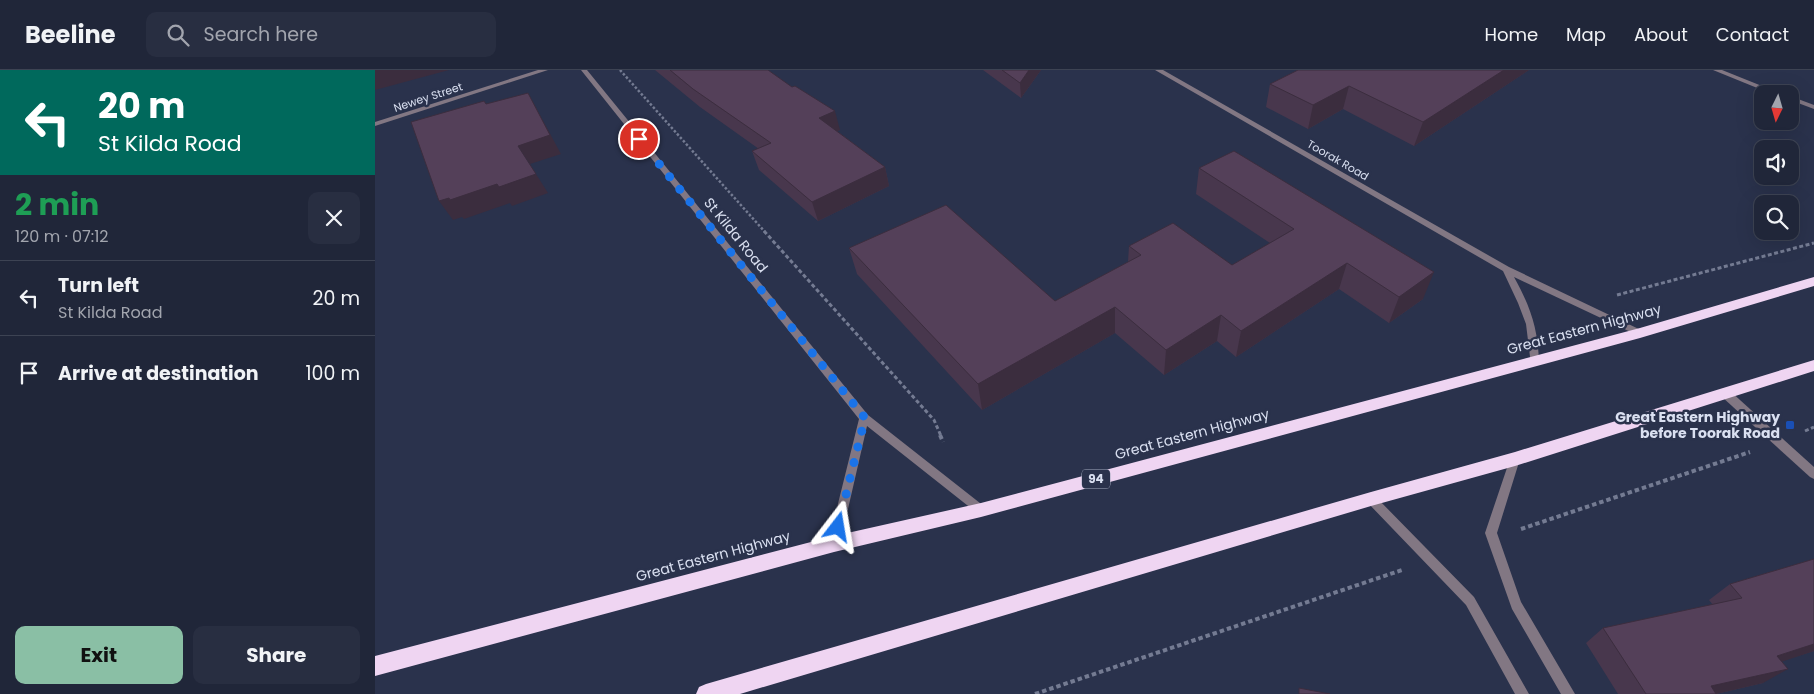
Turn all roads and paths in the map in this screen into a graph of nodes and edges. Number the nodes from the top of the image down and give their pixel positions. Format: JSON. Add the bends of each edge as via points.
{"nodes":[{"id":1,"x":545,"y":70,"type":"edge"},
{"id":2,"x":584,"y":70,"type":"edge"},
{"id":3,"x":620,"y":70,"type":"edge"},
{"id":4,"x":1159,"y":70,"type":"edge"},
{"id":5,"x":1716,"y":70,"type":"edge"},
{"id":6,"x":1755,"y":85,"type":"edge"},
{"id":7,"x":1799,"y":101,"type":"edge"},
{"id":8,"x":1814,"y":107,"type":"edge"},
{"id":9,"x":375,"y":124,"type":"edge"},
{"id":10,"x":1814,"y":242,"type":"edge"},
{"id":11,"x":1506,"y":269,"type":"junction"},
{"id":12,"x":1814,"y":281,"type":"edge"},
{"id":13,"x":1609,"y":297,"type":"dead end"},
{"id":14,"x":1641,"y":334,"type":"junction"},
{"id":15,"x":1534,"y":362,"type":"junction"},
{"id":16,"x":1814,"y":365,"type":"edge"},
{"id":17,"x":1725,"y":393,"type":"junction"},
{"id":18,"x":865,"y":418,"type":"junction"},
{"id":19,"x":943,"y":442,"type":"dead end"},
{"id":20,"x":1515,"y":459,"type":"junction"},
{"id":21,"x":1814,"y":474,"type":"edge"},
{"id":22,"x":1371,"y":499,"type":"junction"},
{"id":23,"x":981,"y":510,"type":"junction"},
{"id":24,"x":834,"y":544,"type":"junction"},
{"id":25,"x":375,"y":666,"type":"edge"},
{"id":26,"x":707,"y":694,"type":"edge"},
{"id":27,"x":1522,"y":694,"type":"edge"},
{"id":28,"x":1568,"y":694,"type":"edge"}],
"edges":[{"from":1,"to":9,"type":"street","name":"Newey Street"},
{"from":2,"to":18,"type":"street","name":"St Kilda Road"},
{"from":3,"to":19,"type":"path","via":[[934,420]]},
{"from":4,"to":11,"type":"street","name":"Toorak Road"},
{"from":5,"to":6,"type":"street"},
{"from":7,"to":8,"type":"street"},
{"from":10,"to":13,"type":"path"},
{"from":11,"to":14,"type":"street","name":"Toorak Road"},
{"from":11,"to":15,"type":"street","via":[[1529,314],[1535,338]]},
{"from":12,"to":14,"type":"highway","name":"Great Eastern Highway","number":"94"},
{"from":14,"to":15,"type":"highway","name":"Great Eastern Highway","number":"94"},
{"from":15,"to":23,"type":"highway","name":"Great Eastern Highway","number":"94"},
{"from":16,"to":17,"type":"highway"},
{"from":17,"to":20,"type":"highway"},
{"from":17,"to":21,"type":"street"},
{"from":18,"to":23,"type":"street","name":"St Kilda Road"},
{"from":18,"to":24,"type":"street"},
{"from":20,"to":22,"type":"highway"},
{"from":20,"to":28,"type":"street","via":[[1491,533],[1516,605]]},
{"from":22,"to":26,"type":"highway"},
{"from":22,"to":27,"type":"street","via":[[1470,601]]},
{"from":23,"to":24,"type":"highway","name":"Great Eastern Highway","number":"94"},
{"from":24,"to":25,"type":"highway","name":"Great Eastern Highway","number":"94"}]}
